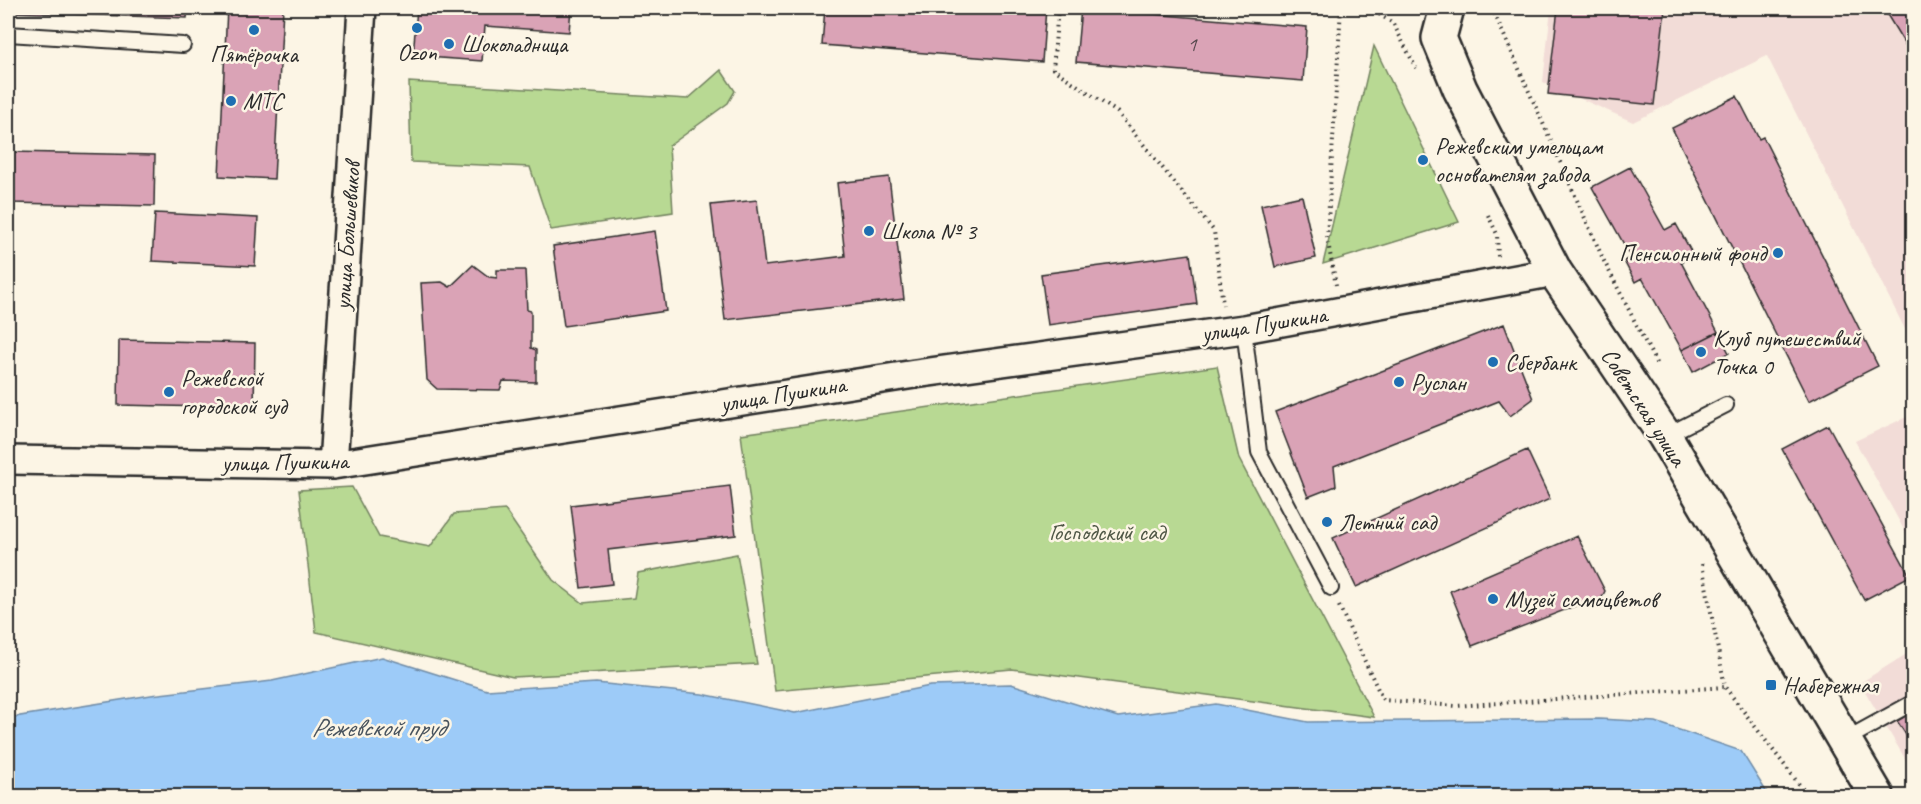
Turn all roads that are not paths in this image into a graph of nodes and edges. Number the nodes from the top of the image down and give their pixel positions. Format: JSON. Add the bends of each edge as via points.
{"nodes":[{"id":1,"x":362,"y":8,"type":"edge"},
{"id":2,"x":1448,"y":8,"type":"edge"},
{"id":3,"x":8,"y":34,"type":"edge"},
{"id":4,"x":183,"y":45,"type":"dead end"},
{"id":5,"x":1555,"y":272,"type":"junction"},
{"id":6,"x":1234,"y":322,"type":"junction"},
{"id":7,"x":1726,"y":405,"type":"dead end"},
{"id":8,"x":1665,"y":436,"type":"junction"},
{"id":9,"x":8,"y":460,"type":"edge"},
{"id":10,"x":333,"y":465,"type":"junction"},
{"id":11,"x":1331,"y":588,"type":"road end"},
{"id":12,"x":1914,"y":702,"type":"edge"},
{"id":13,"x":1843,"y":741,"type":"junction"},
{"id":14,"x":1877,"y":796,"type":"edge"}],
"edges":[{"from":1,"to":10,"type":"street","name":"улица Большевиков"},
{"from":2,"to":5,"type":"main road","name":"Советская улица","via":[[1439,38],[1460,89]]},
{"from":3,"to":4,"type":"lane"},
{"from":5,"to":6,"type":"street","name":"улица Пушкина"},
{"from":5,"to":8,"type":"main road","name":"Советская улица"},
{"from":6,"to":10,"type":"street","name":"улица Пушкина"},
{"from":6,"to":11,"type":"lane","via":[[1259,452]]},
{"from":7,"to":8,"type":"lane"},
{"from":8,"to":13,"type":"main road","name":"Советская улица"},
{"from":9,"to":10,"type":"street","name":"улица Пушкина"},
{"from":12,"to":13,"type":"lane"},
{"from":13,"to":14,"type":"main road","name":"Советская улица"}]}
